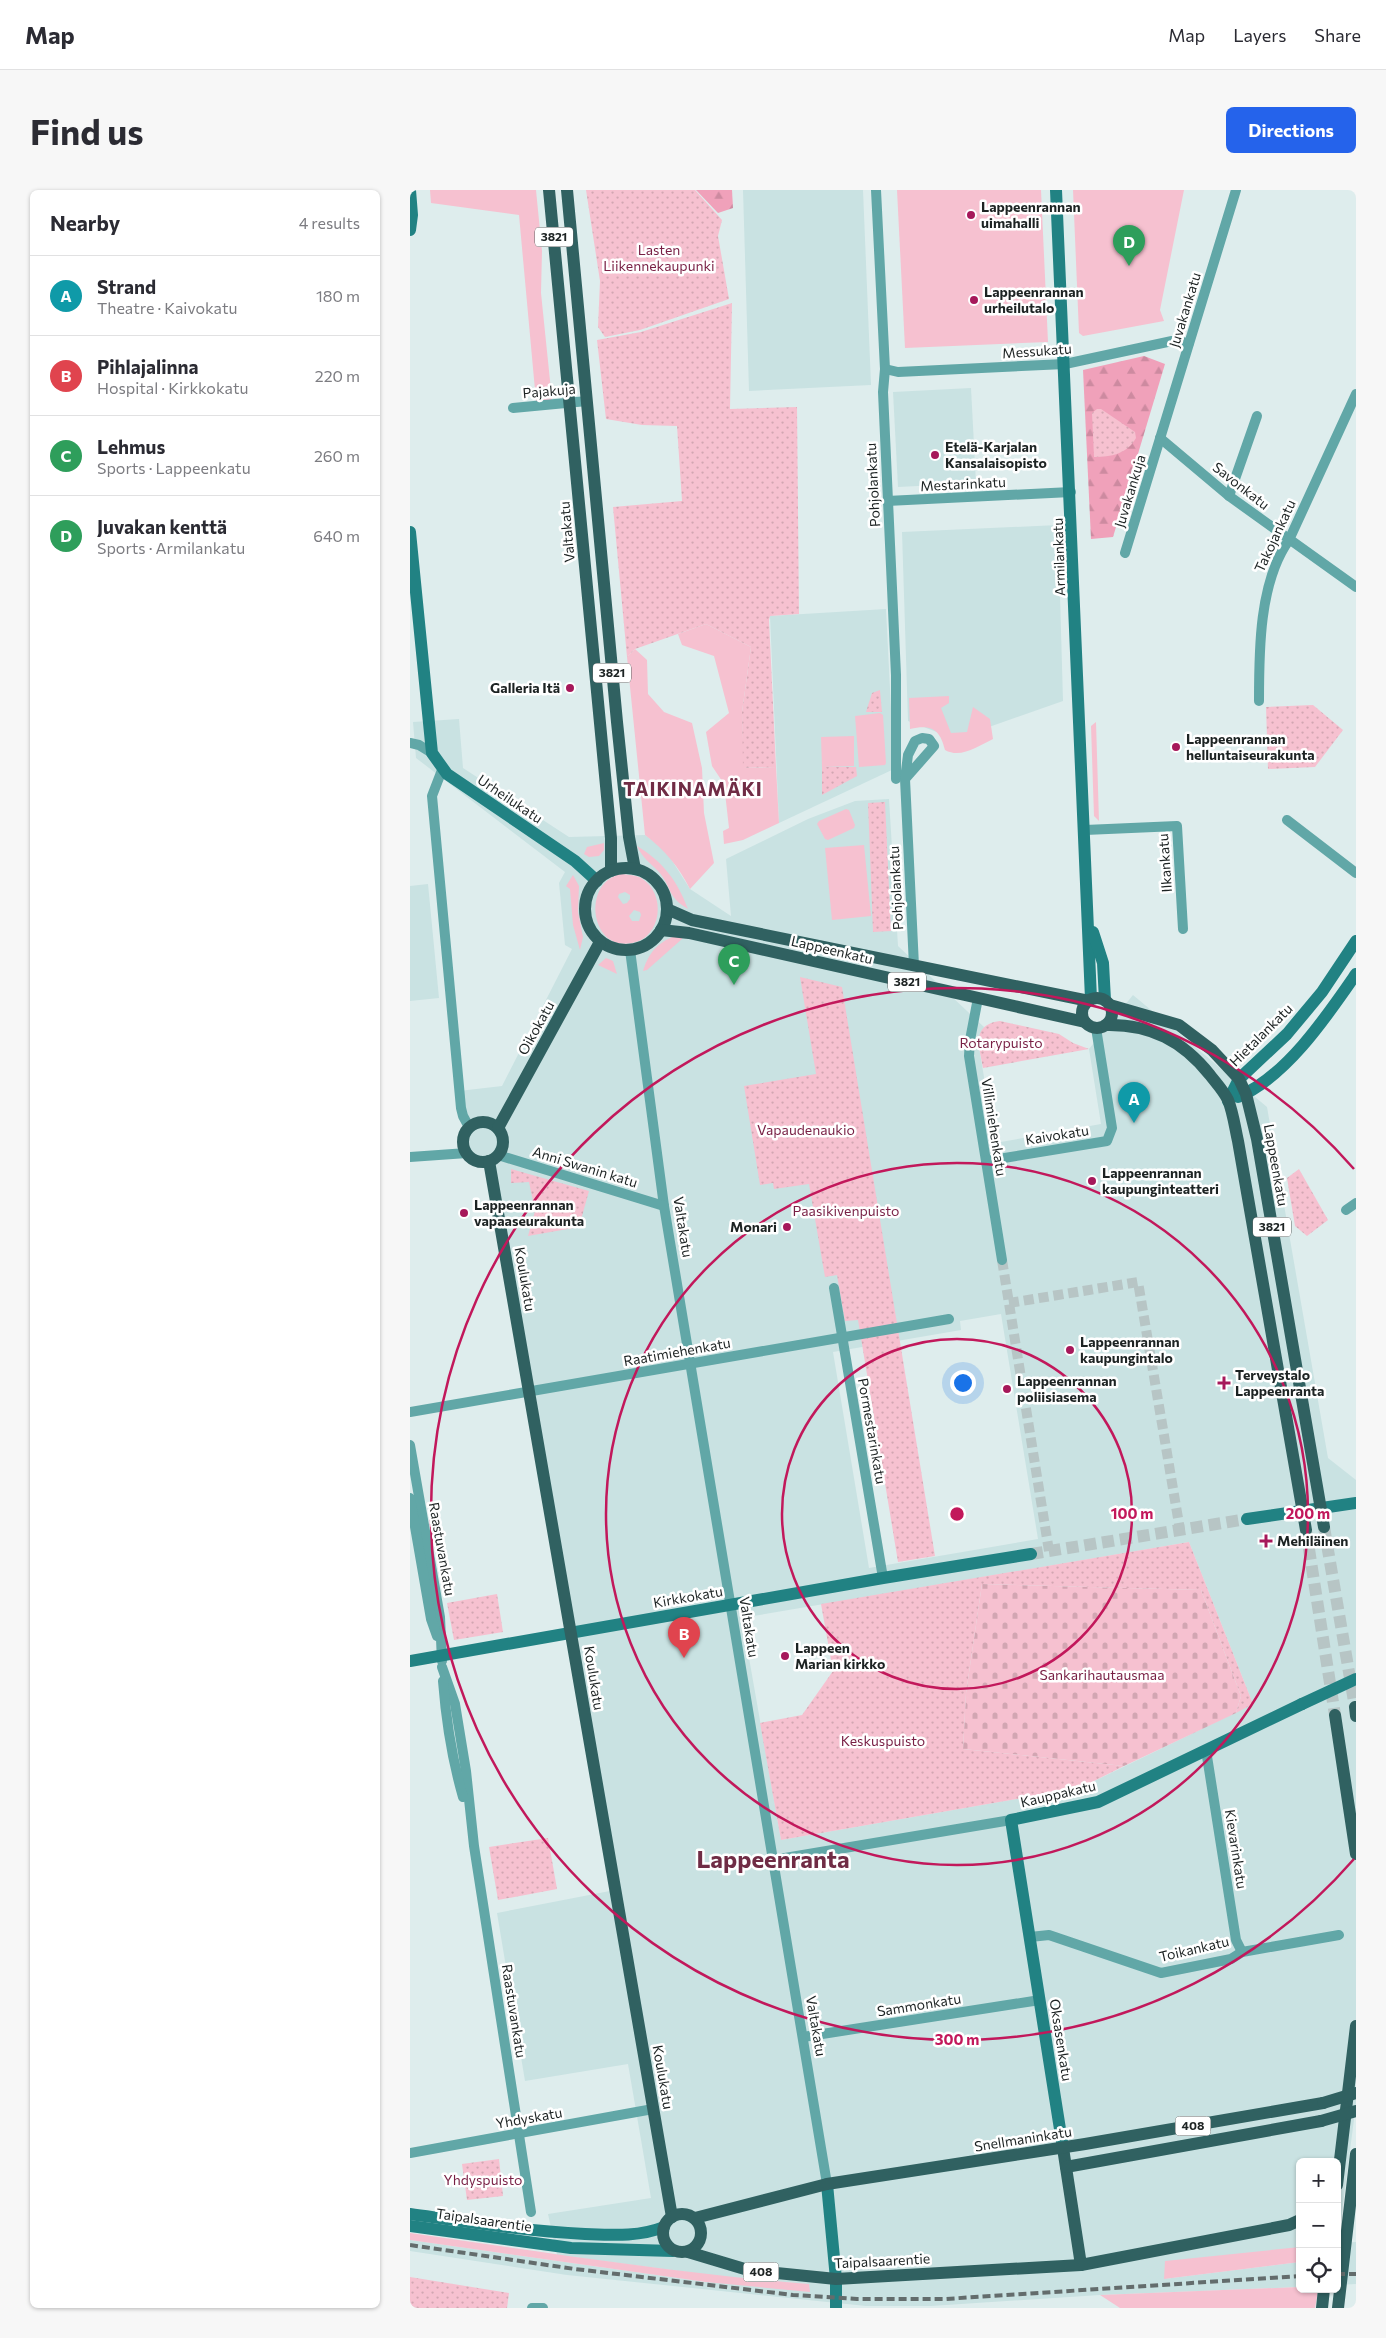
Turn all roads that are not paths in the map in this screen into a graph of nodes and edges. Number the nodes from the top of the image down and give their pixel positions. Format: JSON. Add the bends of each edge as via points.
{"nodes":[{"id":1,"x":410,"y":190,"type":"edge"},
{"id":2,"x":549,"y":190,"type":"edge"},
{"id":3,"x":567,"y":190,"type":"edge"},
{"id":4,"x":876,"y":190,"type":"edge"},
{"id":5,"x":1056,"y":190,"type":"edge"},
{"id":6,"x":1236,"y":190,"type":"edge"},
{"id":7,"x":410,"y":230,"type":"edge"},
{"id":8,"x":1190,"y":343,"type":"junction"},
{"id":9,"x":1065,"y":364,"type":"junction"},
{"id":10,"x":885,"y":369,"type":"junction"},
{"id":11,"x":1356,"y":394,"type":"edge"},
{"id":12,"x":587,"y":401,"type":"junction"},
{"id":13,"x":570,"y":403,"type":"junction"},
{"id":14,"x":512,"y":408,"type":"dead end"},
{"id":15,"x":1257,"y":416,"type":"dead end"},
{"id":16,"x":1160,"y":438,"type":"junction"},
{"id":17,"x":1071,"y":492,"type":"junction"},
{"id":18,"x":1229,"y":496,"type":"junction"},
{"id":19,"x":887,"y":501,"type":"junction"},
{"id":20,"x":410,"y":532,"type":"edge"},
{"id":21,"x":1289,"y":540,"type":"junction"},
{"id":22,"x":1125,"y":553,"type":"dead end"},
{"id":23,"x":1356,"y":587,"type":"edge"},
{"id":24,"x":1259,"y":701,"type":"dead end"},
{"id":25,"x":410,"y":743,"type":"edge"},
{"id":26,"x":432,"y":753,"type":"junction"},
{"id":27,"x":442,"y":770,"type":"junction"},
{"id":28,"x":1288,"y":820,"type":"dead end"},
{"id":29,"x":1085,"y":830,"type":"junction"},
{"id":30,"x":635,"y":869,"type":"junction"},
{"id":31,"x":612,"y":871,"type":"junction"},
{"id":32,"x":1356,"y":873,"type":"edge"},
{"id":33,"x":597,"y":880,"type":"junction"},
{"id":34,"x":667,"y":909,"type":"junction"},
{"id":35,"x":1089,"y":922,"type":"junction"},
{"id":36,"x":1183,"y":929,"type":"dead end"},
{"id":37,"x":661,"y":930,"type":"junction"},
{"id":38,"x":1356,"y":941,"type":"edge"},
{"id":39,"x":600,"y":942,"type":"junction"},
{"id":40,"x":630,"y":950,"type":"junction"},
{"id":41,"x":914,"y":966,"type":"junction"},
{"id":42,"x":1356,"y":974,"type":"edge"},
{"id":43,"x":978,"y":998,"type":"junction"},
{"id":44,"x":1090,"y":1000,"type":"junction"},
{"id":45,"x":1108,"y":1003,"type":"junction"},
{"id":46,"x":1096,"y":1025,"type":"junction"},
{"id":47,"x":1239,"y":1079,"type":"junction"},
{"id":48,"x":1246,"y":1094,"type":"junction"},
{"id":49,"x":1228,"y":1101,"type":"junction"},
{"id":50,"x":469,"y":1128,"type":"junction"},
{"id":51,"x":498,"y":1128,"type":"junction"},
{"id":52,"x":467,"y":1154,"type":"junction"},
{"id":53,"x":410,"y":1158,"type":"edge"},
{"id":54,"x":494,"y":1158,"type":"junction"},
{"id":55,"x":986,"y":1161,"type":"junction"},
{"id":56,"x":1356,"y":1203,"type":"edge"},
{"id":57,"x":664,"y":1206,"type":"junction"},
{"id":58,"x":1346,"y":1210,"type":"dead end"},
{"id":59,"x":1002,"y":1260,"type":"tunnel mouth"},
{"id":60,"x":834,"y":1288,"type":"dead end"},
{"id":61,"x":949,"y":1319,"type":"dead end"},
{"id":62,"x":842,"y":1337,"type":"junction"},
{"id":63,"x":690,"y":1364,"type":"junction"},
{"id":64,"x":530,"y":1392,"type":"junction"},
{"id":65,"x":410,"y":1412,"type":"edge"},
{"id":66,"x":410,"y":1445,"type":"edge"},
{"id":67,"x":412,"y":1458,"type":"junction"},
{"id":68,"x":410,"y":1497,"type":"edge"},
{"id":69,"x":1356,"y":1503,"type":"edge"},
{"id":70,"x":1320,"y":1509,"type":"junction"},
{"id":71,"x":1303,"y":1512,"type":"junction"},
{"id":72,"x":1247,"y":1519,"type":"tunnel mouth"},
{"id":73,"x":1324,"y":1527,"type":"tunnel mouth"},
{"id":74,"x":1306,"y":1530,"type":"tunnel mouth"},
{"id":75,"x":1031,"y":1554,"type":"tunnel mouth"},
{"id":76,"x":883,"y":1578,"type":"junction"},
{"id":77,"x":730,"y":1606,"type":"junction"},
{"id":78,"x":572,"y":1633,"type":"junction"},
{"id":79,"x":441,"y":1655,"type":"junction"},
{"id":80,"x":410,"y":1661,"type":"edge"},
{"id":81,"x":1356,"y":1679,"type":"edge"},
{"id":82,"x":1335,"y":1715,"type":"tunnel mouth"},
{"id":83,"x":1206,"y":1750,"type":"junction"},
{"id":84,"x":1012,"y":1820,"type":"junction"},
{"id":85,"x":1356,"y":1854,"type":"edge"},
{"id":86,"x":773,"y":1860,"type":"junction"},
{"id":87,"x":1339,"y":1935,"type":"dead end"},
{"id":88,"x":1030,"y":1937,"type":"junction"},
{"id":89,"x":1242,"y":1952,"type":"junction"},
{"id":90,"x":1040,"y":2000,"type":"junction"},
{"id":91,"x":1356,"y":2026,"type":"edge"},
{"id":92,"x":803,"y":2037,"type":"junction"},
{"id":93,"x":1353,"y":2091,"type":"edge"},
{"id":94,"x":654,"y":2110,"type":"junction"},
{"id":95,"x":1356,"y":2111,"type":"edge"},
{"id":96,"x":1345,"y":2123,"type":"junction"},
{"id":97,"x":520,"y":2134,"type":"junction"},
{"id":98,"x":1063,"y":2148,"type":"junction"},
{"id":99,"x":410,"y":2152,"type":"edge"},
{"id":100,"x":1356,"y":2154,"type":"edge"},
{"id":101,"x":1333,"y":2158,"type":"edge"},
{"id":102,"x":1340,"y":2158,"type":"edge"},
{"id":103,"x":1066,"y":2167,"type":"junction"},
{"id":104,"x":828,"y":2184,"type":"junction"},
{"id":105,"x":669,"y":2200,"type":"junction"},
{"id":106,"x":531,"y":2212,"type":"dead end"},
{"id":107,"x":410,"y":2214,"type":"edge"},
{"id":108,"x":690,"y":2216,"type":"junction"},
{"id":109,"x":668,"y":2222,"type":"junction"},
{"id":110,"x":1296,"y":2223,"type":"edge"},
{"id":111,"x":410,"y":2226,"type":"edge"},
{"id":112,"x":673,"y":2251,"type":"junction"},
{"id":113,"x":688,"y":2252,"type":"junction"},
{"id":114,"x":1081,"y":2265,"type":"junction"},
{"id":115,"x":836,"y":2279,"type":"junction"},
{"id":116,"x":1324,"y":2293,"type":"edge"},
{"id":117,"x":532,"y":2308,"type":"edge"},
{"id":118,"x":543,"y":2308,"type":"edge"},
{"id":119,"x":836,"y":2308,"type":"edge"},
{"id":120,"x":1322,"y":2308,"type":"edge"},
{"id":121,"x":1338,"y":2308,"type":"edge"}],
"edges":[{"from":1,"to":7,"type":"street"},
{"from":2,"to":13,"type":"main road","name":"Valtakatu","number":"3821"},
{"from":3,"to":12,"type":"main road","number":"3821"},
{"from":4,"to":10,"type":"street","name":"Pohjolankatu"},
{"from":5,"to":9,"type":"street","name":"Armilankatu"},
{"from":6,"to":8,"type":"street","name":"Juvakankatu"},
{"from":8,"to":9,"type":"street","name":"Messukatu","via":[[1172,341]]},
{"from":8,"to":16,"type":"street","name":"Juvakankatu"},
{"from":9,"to":10,"type":"street","name":"Messukatu","via":[[898,372]]},
{"from":9,"to":17,"type":"street","name":"Armilankatu"},
{"from":10,"to":19,"type":"street","name":"Pohjolankatu"},
{"from":11,"to":21,"type":"street","name":"Takojankatu"},
{"from":12,"to":13,"type":"street","name":"Pajakuja"},
{"from":12,"to":30,"type":"main road","number":"3821","via":[[615,708]]},
{"from":13,"to":14,"type":"street","name":"Pajakuja"},
{"from":13,"to":31,"type":"main road","name":"Valtakatu","number":"3821"},
{"from":15,"to":18,"type":"street"},
{"from":16,"to":18,"type":"street","name":"Savonkatu"},
{"from":16,"to":22,"type":"street","name":"Juvakankuja"},
{"from":17,"to":19,"type":"street","name":"Mestarinkatu"},
{"from":17,"to":29,"type":"street","name":"Armilankatu"},
{"from":18,"to":21,"type":"street","name":"Savonkatu"},
{"from":19,"to":41,"type":"street","name":"Pohjolankatu","via":[[900,779]]},
{"from":20,"to":26,"type":"street"},
{"from":21,"to":23,"type":"street","name":"Savonkatu"},
{"from":21,"to":24,"type":"street","name":"Takojankatu","via":[[1279,554],[1268,582]]},
{"from":25,"to":26,"type":"street"},
{"from":26,"to":27,"type":"street","name":"Urheilukatu"},
{"from":27,"to":33,"type":"street","name":"Urheilukatu","via":[[575,861]]},
{"from":27,"to":50,"type":"street","via":[[432,796],[461,1108]]},
{"from":28,"to":32,"type":"street"},
{"from":29,"to":35,"type":"street","name":"Armilankatu"},
{"from":29,"to":36,"type":"street","name":"Ilkankatu","via":[[1177,826]]},
{"from":30,"to":31,"type":"main road"},
{"from":30,"to":34,"type":"main road","via":[[657,882]]},
{"from":31,"to":33,"type":"main road"},
{"from":33,"to":39,"type":"main road","via":[[588,894],[585,911],[589,927]]},
{"from":34,"to":37,"type":"main road"},
{"from":34,"to":41,"type":"main road","name":"Lappeenkatu","number":"3821","via":[[692,920]]},
{"from":35,"to":44,"type":"street","name":"Armilankatu"},
{"from":35,"to":45,"type":"street","name":"Armilankatu","via":[[1103,963]]},
{"from":37,"to":40,"type":"main road","via":[[648,944]]},
{"from":37,"to":43,"type":"main road","name":"Lappeenkatu","number":"3821","via":[[689,933]]},
{"from":38,"to":47,"type":"street","name":"Hietalankatu","via":[[1322,992],[1287,1034]]},
{"from":39,"to":40,"type":"main road","via":[[616,949]]},
{"from":39,"to":51,"type":"main road","name":"Oikokatu"},
{"from":40,"to":57,"type":"street","name":"Valtakatu"},
{"from":41,"to":44,"type":"main road","name":"Lappeenkatu","number":"3821"},
{"from":42,"to":48,"type":"street","via":[[1304,1044]]},
{"from":43,"to":46,"type":"main road","name":"Lappeenkatu","number":"3821"},
{"from":43,"to":55,"type":"street","name":"Villimiehenkatu","via":[[969,1056]]},
{"from":44,"to":45,"type":"main road","name":"Lappeenkatu"},
{"from":44,"to":46,"type":"main road","via":[[1083,1010]]},
{"from":45,"to":46,"type":"main road","via":[[1112,1016]]},
{"from":45,"to":47,"type":"main road","name":"Lappeenkatu","number":"3821","via":[[1179,1025],[1212,1050]]},
{"from":46,"to":49,"type":"main road","name":"Lappeenkatu","number":"3821","via":[[1120,1025],[1167,1036],[1198,1060]]},
{"from":46,"to":55,"type":"street","name":"Kaivokatu","via":[[1112,1128],[1107,1141]]},
{"from":47,"to":48,"type":"main road","name":"Lappeenkatu","number":"3821"},
{"from":47,"to":49,"type":"street","name":"Hietalankatu"},
{"from":48,"to":49,"type":"street"},
{"from":48,"to":70,"type":"main road","name":"Lappeenkatu","number":"3821","via":[[1257,1139]]},
{"from":49,"to":71,"type":"main road","name":"Lappeenkatu","number":"3821"},
{"from":50,"to":51,"type":"main road","via":[[486,1122]]},
{"from":50,"to":52,"type":"main road","via":[[464,1140]]},
{"from":51,"to":54,"type":"main road","via":[[504,1142]]},
{"from":52,"to":53,"type":"street"},
{"from":52,"to":54,"type":"main road","via":[[475,1160]]},
{"from":54,"to":57,"type":"street","name":"Anni Swanin katu"},
{"from":54,"to":64,"type":"main road","name":"Koulukatu"},
{"from":55,"to":59,"type":"street","name":"Villimiehenkatu"},
{"from":56,"to":58,"type":"street"},
{"from":57,"to":63,"type":"street","name":"Valtakatu"},
{"from":60,"to":62,"type":"street","name":"Pormestarinkatu"},
{"from":61,"to":62,"type":"street","name":"Raatimiehenkatu"},
{"from":62,"to":63,"type":"street","name":"Raatimiehenkatu"},
{"from":62,"to":76,"type":"street","name":"Pormestarinkatu"},
{"from":63,"to":64,"type":"street","name":"Raatimiehenkatu"},
{"from":63,"to":77,"type":"street","name":"Valtakatu"},
{"from":64,"to":65,"type":"street","name":"Raatimiehenkatu"},
{"from":64,"to":78,"type":"main road","name":"Koulukatu"},
{"from":66,"to":67,"type":"street","name":"Raastuvankatu"},
{"from":67,"to":68,"type":"street","name":"Raastuvankatu"},
{"from":67,"to":79,"type":"street","name":"Raastuvankatu","via":[[440,1617]]},
{"from":68,"to":79,"type":"street","name":"Raastuvankatu","via":[[431,1619]]},
{"from":69,"to":70,"type":"street"},
{"from":70,"to":71,"type":"street"},
{"from":70,"to":73,"type":"main road","name":"Lappeenkatu","number":"3821"},
{"from":71,"to":72,"type":"street"},
{"from":71,"to":74,"type":"main road","name":"Lappeenkatu","number":"3821"},
{"from":75,"to":76,"type":"street","name":"Kirkkokatu"},
{"from":76,"to":77,"type":"street","name":"Kirkkokatu"},
{"from":77,"to":78,"type":"street","name":"Kirkkokatu"},
{"from":77,"to":86,"type":"street","name":"Valtakatu"},
{"from":78,"to":79,"type":"street","name":"Kirkkokatu"},
{"from":78,"to":94,"type":"main road","name":"Koulukatu"},
{"from":79,"to":80,"type":"street","name":"Kirkkokatu"},
{"from":79,"to":97,"type":"street","name":"Raastuvankatu","via":[[455,1704],[466,1771],[469,1815]]},
{"from":81,"to":83,"type":"street","name":"Kauppakatu","bridge":true},
{"from":82,"to":85,"type":"main road"},
{"from":83,"to":84,"type":"street","name":"Kauppakatu","via":[[1098,1802]]},
{"from":83,"to":89,"type":"street","name":"Kievarinkatu","via":[[1236,1940]]},
{"from":84,"to":86,"type":"street","name":"Kauppakatu"},
{"from":84,"to":88,"type":"street","name":"Oksasenkatu"},
{"from":86,"to":92,"type":"street","name":"Valtakatu"},
{"from":87,"to":89,"type":"street","name":"Toikankatu"},
{"from":88,"to":89,"type":"street","name":"Toikankatu","via":[[1048,1935],[1161,1973],[1231,1958]]},
{"from":88,"to":90,"type":"street","name":"Oksasenkatu"},
{"from":90,"to":92,"type":"street","name":"Sammonkatu"},
{"from":90,"to":98,"type":"street","name":"Oksasenkatu"},
{"from":91,"to":93,"type":"main road"},
{"from":92,"to":104,"type":"street","name":"Valtakatu"},
{"from":93,"to":96,"type":"main road"},
{"from":93,"to":98,"type":"main road","name":"Snellmaninkatu","number":"408","bridge":true,"via":[[1323,2103]]},
{"from":94,"to":97,"type":"street","name":"Yhdyskatu"},
{"from":94,"to":105,"type":"main road","name":"Koulukatu"},
{"from":95,"to":103,"type":"main road","number":"408","bridge":true,"via":[[1321,2121]]},
{"from":96,"to":101,"type":"main road"},
{"from":96,"to":102,"type":"main road"},
{"from":97,"to":99,"type":"street","name":"Yhdyskatu"},
{"from":97,"to":106,"type":"street","name":"Raastuvankatu"},
{"from":98,"to":103,"type":"main road","name":"Oksasenkatu"},
{"from":98,"to":104,"type":"main road","name":"Snellmaninkatu","number":"408"},
{"from":100,"to":121,"type":"main road"},
{"from":103,"to":114,"type":"main road","name":"Oksasenkatu"},
{"from":104,"to":108,"type":"main road","name":"Snellmaninkatu","number":"408"},
{"from":104,"to":115,"type":"street","name":"Valtakatu"},
{"from":105,"to":108,"type":"main road"},
{"from":105,"to":109,"type":"main road","name":"Koulukatu"},
{"from":107,"to":109,"type":"street","name":"Taipalsaarentie","number":"408","via":[[533,2231],[622,2235],[648,2233]]},
{"from":108,"to":109,"type":"main road","number":"408"},
{"from":108,"to":113,"type":"main road","via":[[701,2228],[699,2242]]},
{"from":109,"to":112,"type":"main road","via":[[664,2238]]},
{"from":110,"to":114,"type":"main road","number":"408"},
{"from":111,"to":112,"type":"street","name":"Taipalsaarentie","number":"408","via":[[571,2248]]},
{"from":112,"to":113,"type":"main road","number":"408"},
{"from":113,"to":115,"type":"main road","name":"Taipalsaarentie","number":"408","via":[[748,2270]]},
{"from":114,"to":115,"type":"main road","name":"Taipalsaarentie","number":"408"},
{"from":115,"to":119,"type":"street","name":"Valtakatu"},
{"from":116,"to":120,"type":"main road"},
{"from":117,"to":118,"type":"street"}]}
